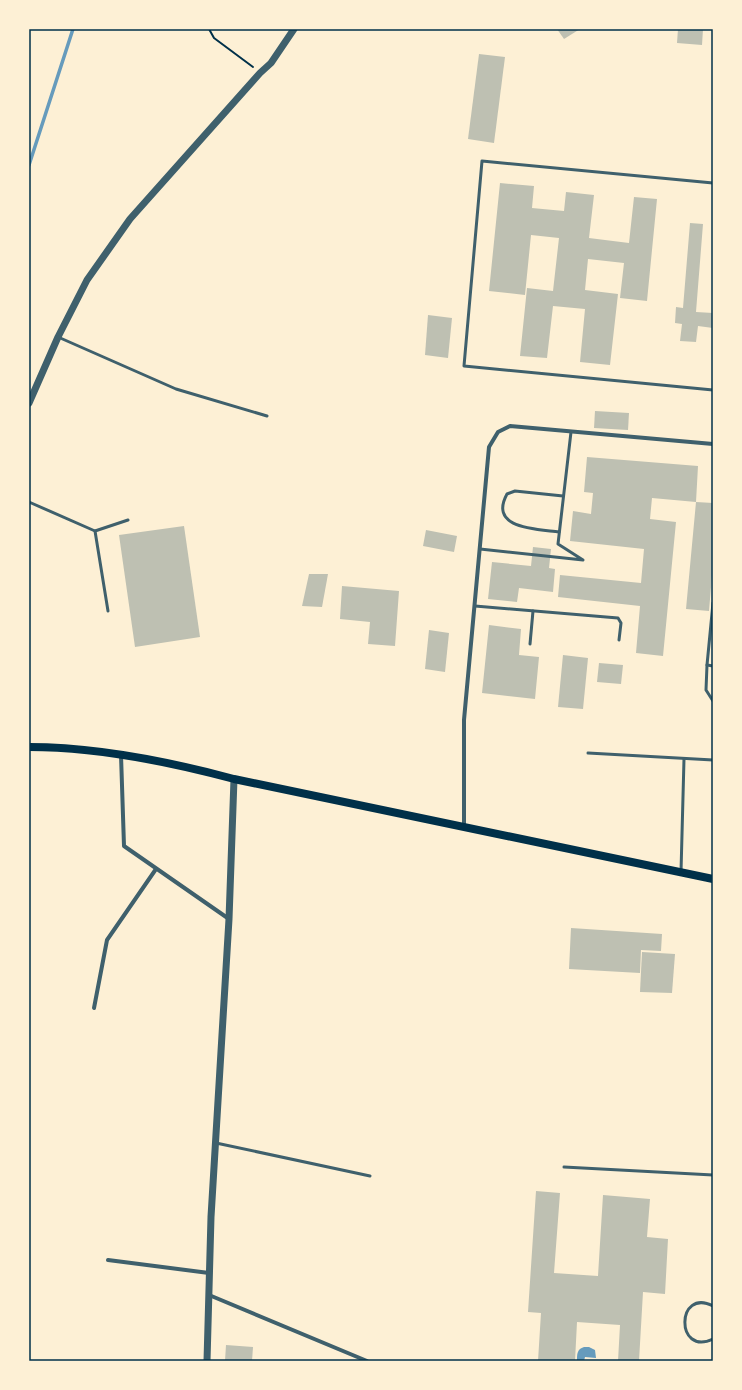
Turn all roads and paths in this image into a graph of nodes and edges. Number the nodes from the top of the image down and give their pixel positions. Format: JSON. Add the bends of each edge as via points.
{"nodes":[{"id":1,"x":209,"y":29,"type":"edge"},
{"id":2,"x":294,"y":29,"type":"edge"},
{"id":3,"x":260,"y":73,"type":"junction"},
{"id":4,"x":713,"y":183,"type":"edge"},
{"id":5,"x":58,"y":337,"type":"junction"},
{"id":6,"x":713,"y":390,"type":"edge"},
{"id":7,"x":29,"y":403,"type":"edge"},
{"id":8,"x":268,"y":416,"type":"dead end"},
{"id":9,"x":571,"y":432,"type":"junction"},
{"id":10,"x":713,"y":444,"type":"edge"},
{"id":11,"x":563,"y":496,"type":"junction"},
{"id":12,"x":29,"y":502,"type":"edge"},
{"id":13,"x":128,"y":520,"type":"dead end"},
{"id":14,"x":95,"y":532,"type":"junction"},
{"id":15,"x":559,"y":532,"type":"junction"},
{"id":16,"x":480,"y":549,"type":"junction"},
{"id":17,"x":713,"y":603,"type":"edge"},
{"id":18,"x":475,"y":606,"type":"junction"},
{"id":19,"x":108,"y":611,"type":"dead end"},
{"id":20,"x":533,"y":611,"type":"junction"},
{"id":21,"x":619,"y":640,"type":"dead end"},
{"id":22,"x":530,"y":644,"type":"dead end"},
{"id":23,"x":706,"y":666,"type":"junction"},
{"id":24,"x":713,"y":666,"type":"edge"},
{"id":25,"x":713,"y":701,"type":"edge"},
{"id":26,"x":29,"y":747,"type":"edge"},
{"id":27,"x":588,"y":753,"type":"dead end"},
{"id":28,"x":121,"y":754,"type":"junction"},
{"id":29,"x":684,"y":759,"type":"junction"},
{"id":30,"x":713,"y":760,"type":"edge"},
{"id":31,"x":234,"y":779,"type":"junction"},
{"id":32,"x":464,"y":828,"type":"junction"},
{"id":33,"x":156,"y":869,"type":"junction"},
{"id":34,"x":681,"y":872,"type":"junction"},
{"id":35,"x":713,"y":879,"type":"edge"},
{"id":36,"x":230,"y":920,"type":"junction"},
{"id":37,"x":94,"y":1008,"type":"dead end"},
{"id":38,"x":216,"y":1143,"type":"junction"},
{"id":39,"x":564,"y":1167,"type":"dead end"},
{"id":40,"x":713,"y":1175,"type":"edge"},
{"id":41,"x":370,"y":1176,"type":"dead end"},
{"id":42,"x":108,"y":1260,"type":"dead end"},
{"id":43,"x":209,"y":1273,"type":"junction"},
{"id":44,"x":208,"y":1294,"type":"junction"},
{"id":45,"x":713,"y":1306,"type":"edge"},
{"id":46,"x":713,"y":1339,"type":"edge"},
{"id":47,"x":207,"y":1361,"type":"edge"},
{"id":48,"x":367,"y":1361,"type":"edge"}],
"edges":[{"from":1,"to":3,"type":"path","via":[[214,38]]},
{"from":2,"to":3,"type":"street","via":[[271,63]]},
{"from":3,"to":5,"type":"street","via":[[130,219],[87,280]]},
{"from":4,"to":6,"type":"lane","via":[[482,161],[464,366]]},
{"from":5,"to":7,"type":"street"},
{"from":5,"to":8,"type":"lane","via":[[176,388]]},
{"from":9,"to":10,"type":"street"},
{"from":9,"to":11,"type":"lane"},
{"from":9,"to":16,"type":"street","via":[[510,426],[498,432],[489,447]]},
{"from":11,"to":15,"type":"lane"},
{"from":11,"to":15,"type":"lane","via":[[515,491],[507,494],[502,510],[508,520],[515,525]]},
{"from":12,"to":14,"type":"lane"},
{"from":13,"to":14,"type":"lane"},
{"from":14,"to":19,"type":"lane"},
{"from":15,"to":16,"type":"lane","via":[[558,544],[582,560]]},
{"from":16,"to":18,"type":"street"},
{"from":17,"to":23,"type":"lane"},
{"from":18,"to":20,"type":"lane"},
{"from":18,"to":32,"type":"street","via":[[464,720]]},
{"from":20,"to":21,"type":"lane","via":[[618,618],[621,623]]},
{"from":20,"to":22,"type":"lane"},
{"from":23,"to":24,"type":"lane"},
{"from":23,"to":25,"type":"lane","via":[[706,690]]},
{"from":26,"to":28,"type":"main road","via":[[61,747]]},
{"from":27,"to":29,"type":"lane"},
{"from":28,"to":31,"type":"main road","via":[[195,768]]},
{"from":28,"to":33,"type":"street","via":[[124,846]]},
{"from":29,"to":30,"type":"lane"},
{"from":29,"to":34,"type":"lane"},
{"from":31,"to":32,"type":"main road"},
{"from":31,"to":36,"type":"street"},
{"from":32,"to":34,"type":"main road"},
{"from":33,"to":36,"type":"street"},
{"from":33,"to":37,"type":"street","via":[[107,940]]},
{"from":34,"to":35,"type":"main road"},
{"from":36,"to":38,"type":"street"},
{"from":38,"to":41,"type":"lane"},
{"from":38,"to":43,"type":"street"},
{"from":39,"to":40,"type":"lane"},
{"from":42,"to":43,"type":"street"},
{"from":43,"to":44,"type":"street"},
{"from":44,"to":47,"type":"street"},
{"from":44,"to":48,"type":"street"},
{"from":45,"to":46,"type":"lane","via":[[696,1304],[686,1313],[684,1320],[686,1332],[691,1338],[703,1342]]}]}
